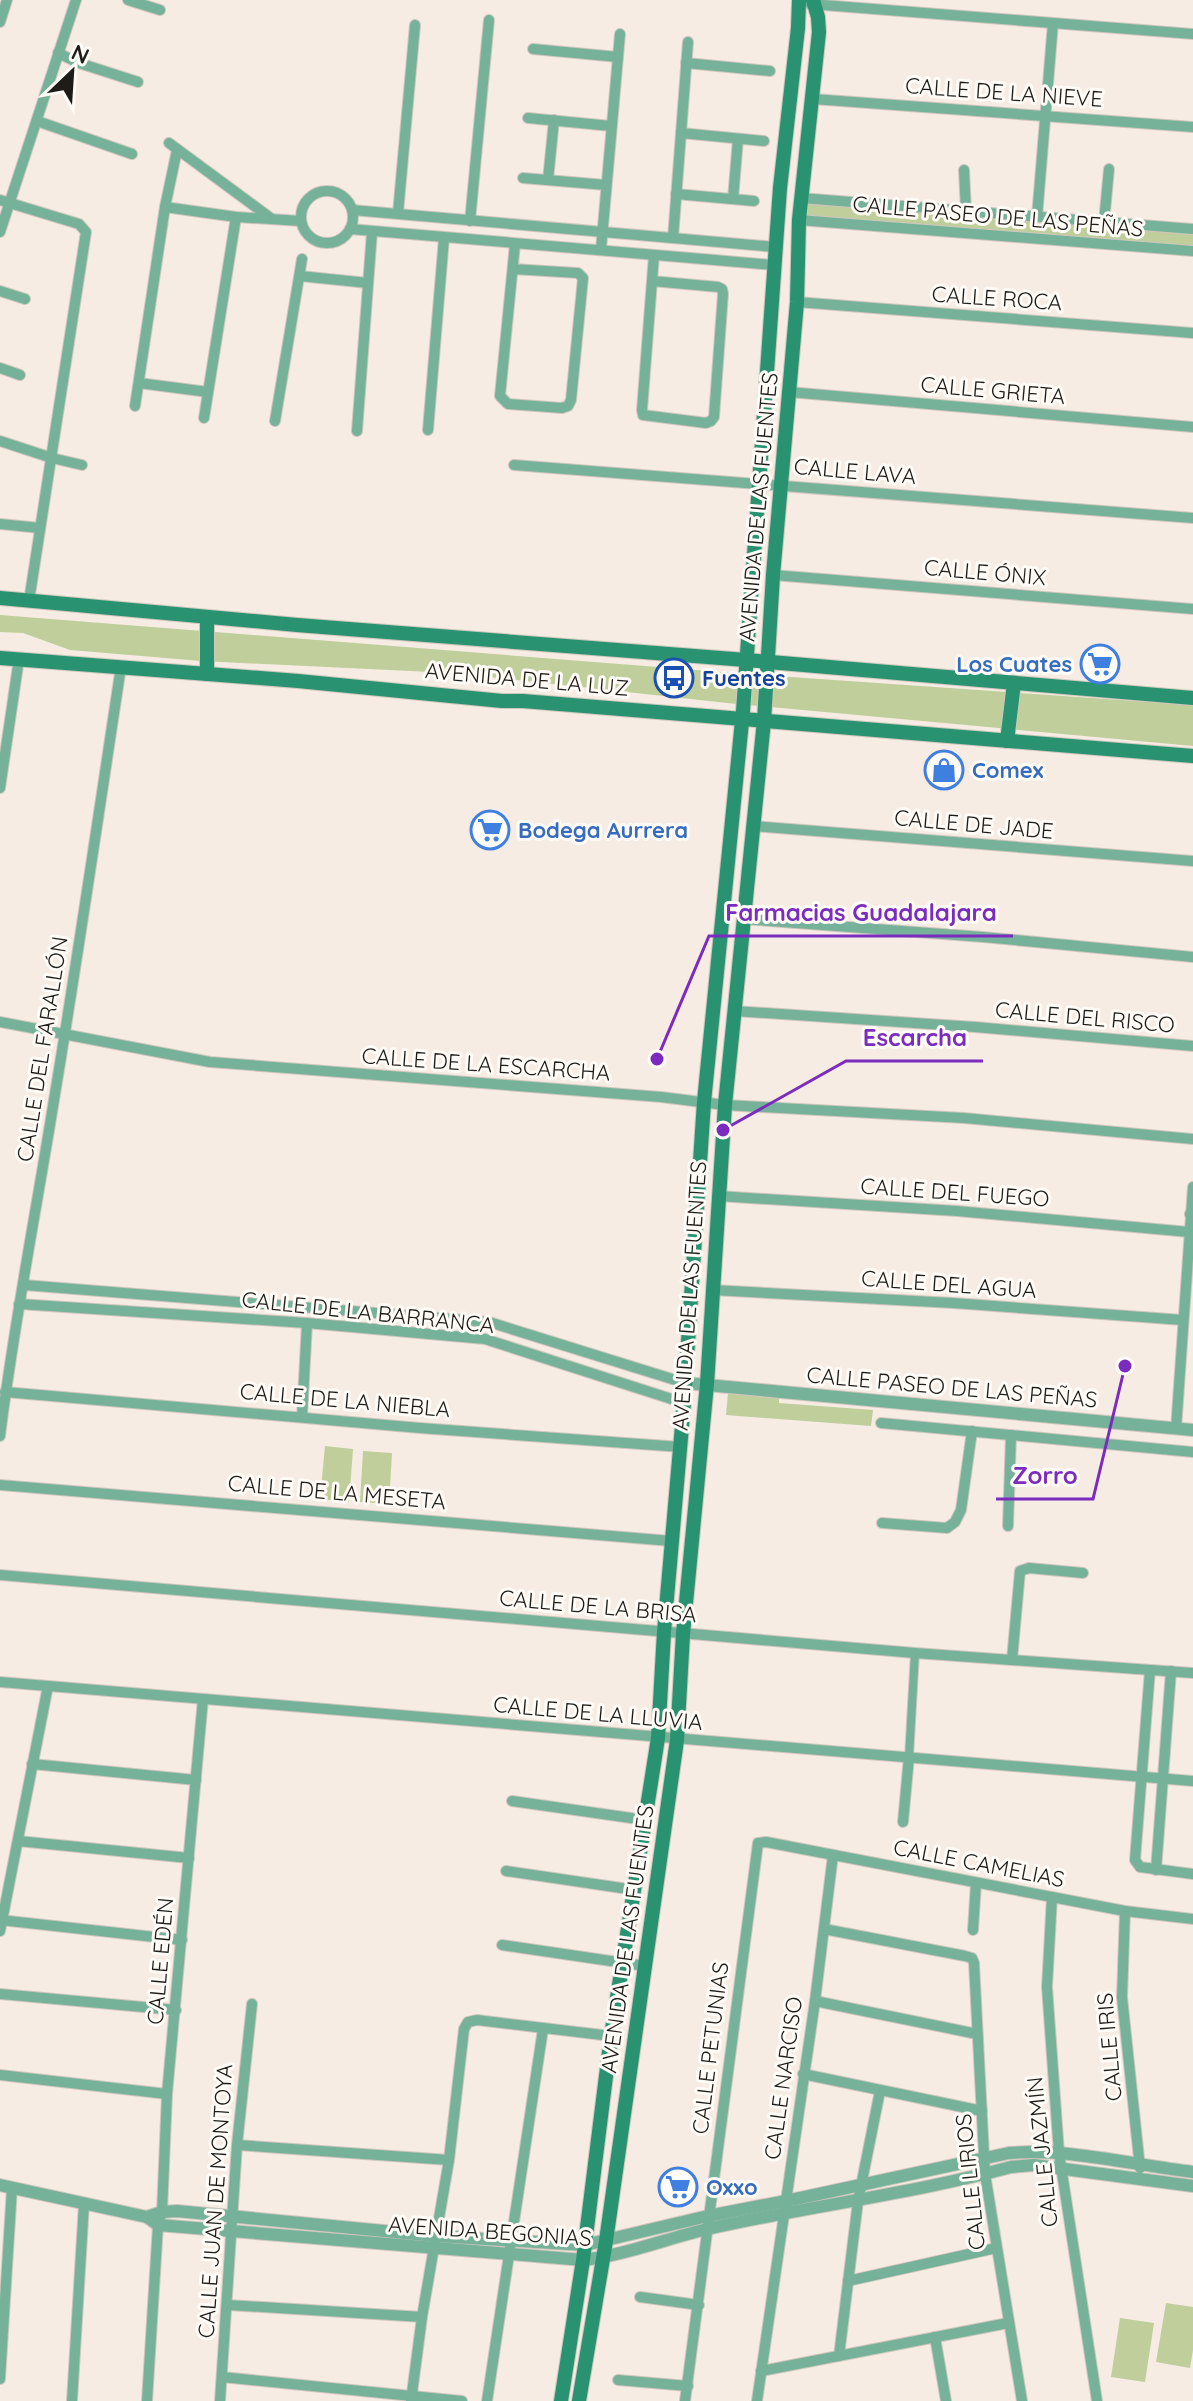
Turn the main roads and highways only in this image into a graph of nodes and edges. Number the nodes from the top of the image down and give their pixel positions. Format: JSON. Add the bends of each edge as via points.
{"nodes":[{"id":1,"x":807,"y":2,"type":"edge"},
{"id":2,"x":0,"y":598,"type":"edge"},
{"id":3,"x":207,"y":617,"type":"junction"},
{"id":4,"x":0,"y":658,"type":"edge"},
{"id":5,"x":746,"y":660,"type":"junction"},
{"id":6,"x":767,"y":661,"type":"junction"},
{"id":7,"x":207,"y":674,"type":"junction"},
{"id":8,"x":1014,"y":683,"type":"junction"},
{"id":9,"x":1193,"y":698,"type":"edge"},
{"id":10,"x":742,"y":719,"type":"junction"},
{"id":11,"x":764,"y":721,"type":"junction"},
{"id":12,"x":1007,"y":741,"type":"junction"},
{"id":13,"x":1193,"y":756,"type":"edge"},
{"id":14,"x":561,"y":2401,"type":"edge"},
{"id":15,"x":579,"y":2401,"type":"edge"}],
"edges":[{"from":1,"to":5,"type":"main road","name":"AVENIDA DE LAS FUENTES","via":[[775,247]]},
{"from":1,"to":6,"type":"main road","name":"AVENIDA DE LAS FUENTES","via":[[819,32],[799,220]]},
{"from":2,"to":3,"type":"main road","name":"AVENIDA DE LA LUZ"},
{"from":3,"to":5,"type":"main road","name":"AVENIDA DE LA LUZ"},
{"from":3,"to":7,"type":"main road"},
{"from":4,"to":7,"type":"main road","name":"AVENIDA DE LA LUZ"},
{"from":5,"to":6,"type":"main road","name":"AVENIDA DE LA LUZ"},
{"from":5,"to":10,"type":"main road","name":"AVENIDA DE LAS FUENTES"},
{"from":6,"to":8,"type":"main road","name":"AVENIDA DE LA LUZ"},
{"from":6,"to":11,"type":"main road","name":"AVENIDA DE LAS FUENTES"},
{"from":7,"to":10,"type":"main road","name":"AVENIDA DE LA LUZ"},
{"from":8,"to":9,"type":"main road","name":"AVENIDA DE LA LUZ"},
{"from":8,"to":12,"type":"main road"},
{"from":10,"to":11,"type":"main road","name":"AVENIDA DE LA LUZ"},
{"from":10,"to":14,"type":"main road","name":"AVENIDA DE LAS FUENTES","via":[[704,1102],[658,1738]]},
{"from":11,"to":12,"type":"main road","name":"AVENIDA DE LA LUZ"},
{"from":11,"to":15,"type":"main road","name":"AVENIDA DE LAS FUENTES","via":[[725,1105],[677,1740]]},
{"from":12,"to":13,"type":"main road","name":"AVENIDA DE LA LUZ"}]}
